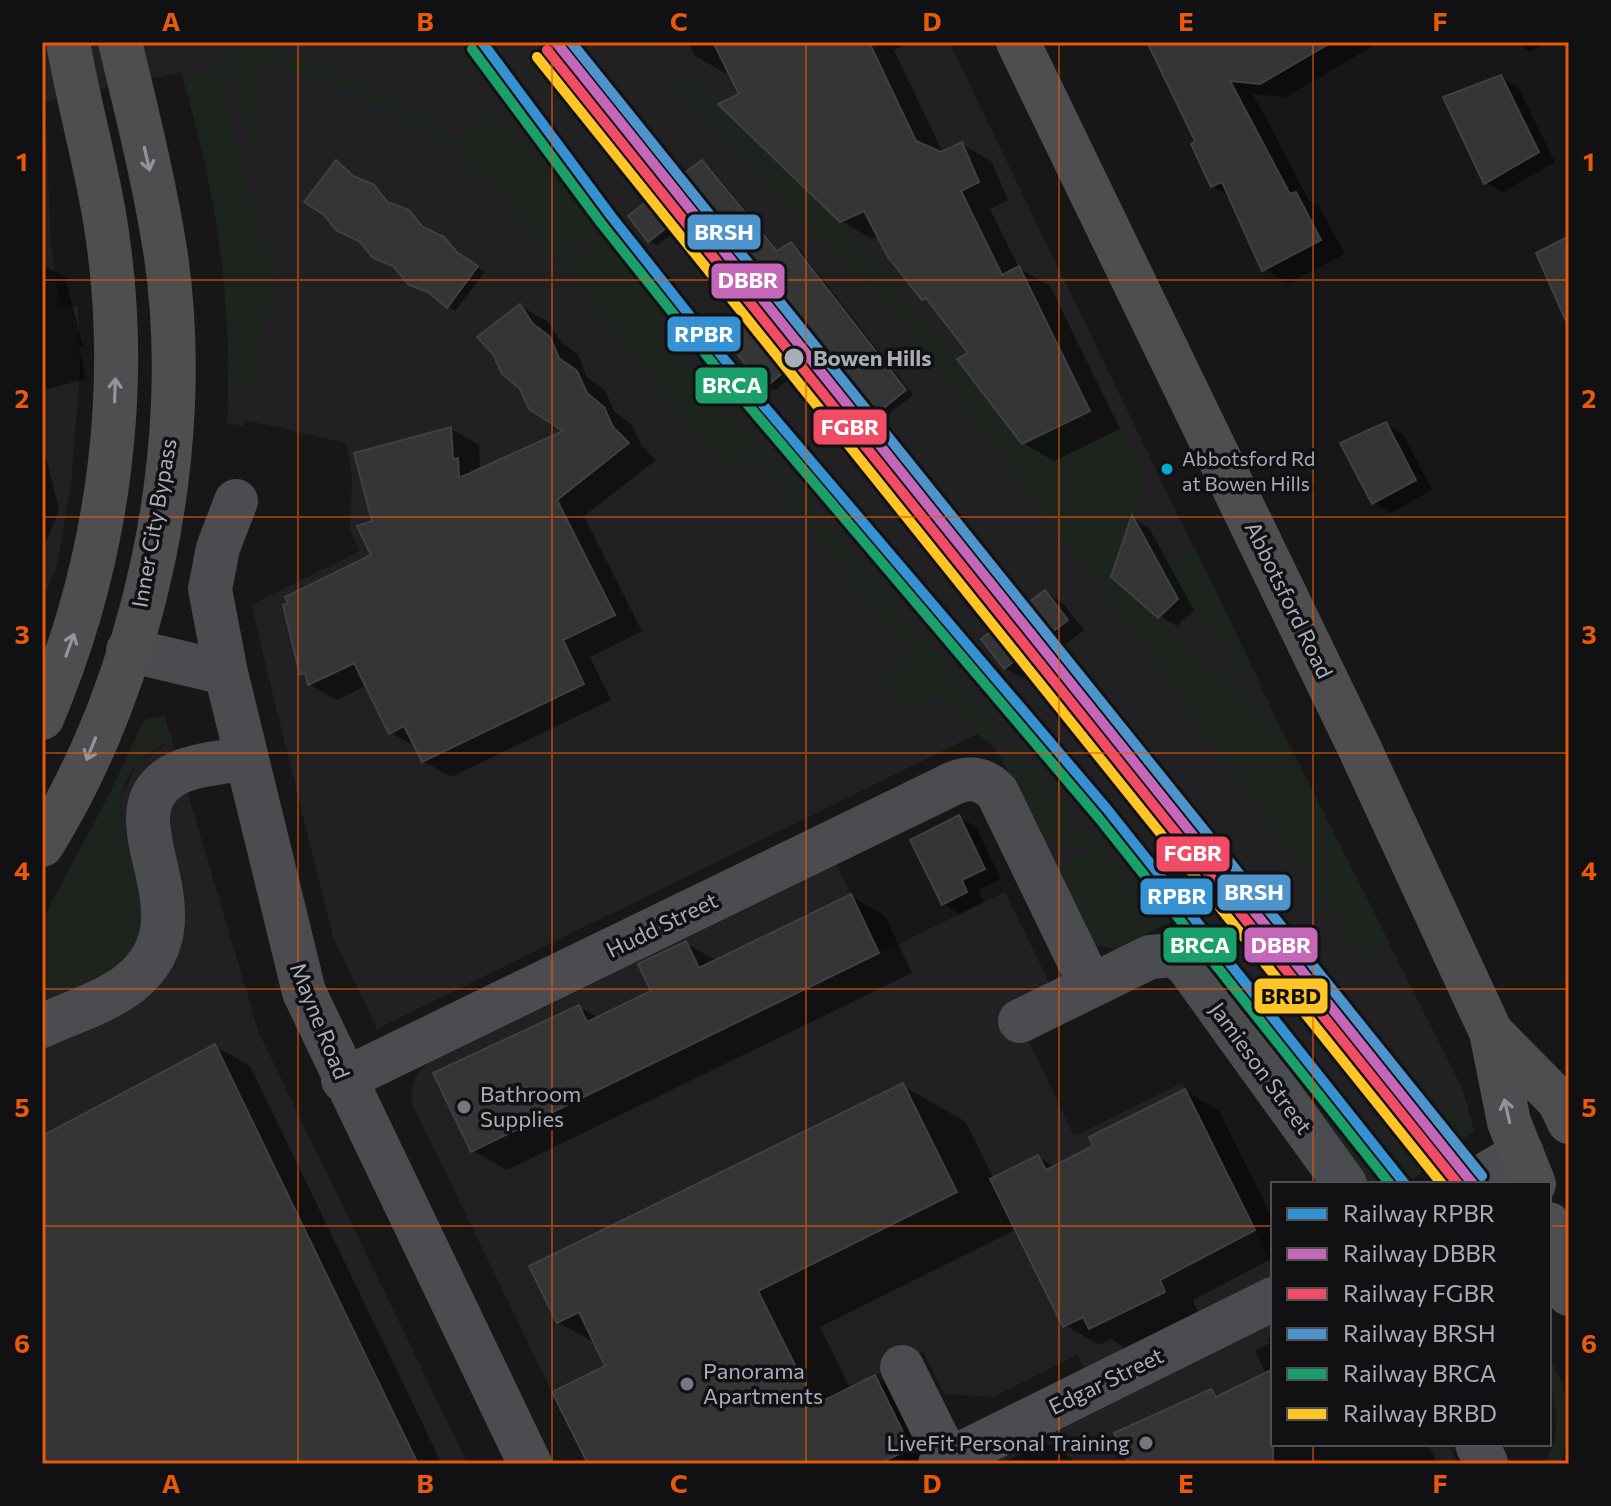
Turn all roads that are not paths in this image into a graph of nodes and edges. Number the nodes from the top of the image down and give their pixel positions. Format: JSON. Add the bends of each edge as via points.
{"nodes":[{"id":1,"x":68,"y":42,"type":"edge"},
{"id":2,"x":1018,"y":42,"type":"edge"},
{"id":3,"x":125,"y":62,"type":"edge"},
{"id":4,"x":236,"y":501,"type":"dead end"},
{"id":5,"x":128,"y":650,"type":"junction"},
{"id":6,"x":226,"y":673,"type":"junction"},
{"id":7,"x":42,"y":718,"type":"edge"},
{"id":8,"x":246,"y":758,"type":"junction"},
{"id":9,"x":42,"y":845,"type":"edge"},
{"id":10,"x":1091,"y":986,"type":"junction"},
{"id":11,"x":1020,"y":1021,"type":"dead end"},
{"id":12,"x":42,"y":1026,"type":"edge"},
{"id":13,"x":1491,"y":1032,"type":"junction"},
{"id":14,"x":343,"y":1080,"type":"junction"},
{"id":15,"x":1569,"y":1122,"type":"edge"},
{"id":16,"x":1528,"y":1168,"type":"edge"},
{"id":17,"x":1344,"y":1182,"type":"edge"},
{"id":18,"x":1476,"y":1182,"type":"edge"},
{"id":19,"x":1271,"y":1300,"type":"edge"},
{"id":20,"x":902,"y":1367,"type":"dead end"},
{"id":21,"x":946,"y":1463,"type":"edge"},
{"id":22,"x":530,"y":1464,"type":"edge"}],
"edges":[{"from":7,"to":1,"type":"highway","one_way":true,"via":[[76,628],[91,569],[113,435],[116,364],[104,214]]},
{"from":2,"to":13,"type":"highway","name":"Abbotsford Road","via":[[1352,731]]},
{"from":3,"to":5,"type":"highway","name":"Inner City Bypass","one_way":true,"via":[[166,258],[172,362],[165,488]]},
{"from":4,"to":6,"type":"street","name":"Mayne Road","via":[[210,589]]},
{"from":5,"to":6,"type":"street"},
{"from":5,"to":9,"type":"highway","name":"Inner City Bypass","one_way":true,"via":[[84,766]]},
{"from":6,"to":8,"type":"street","name":"Mayne Road"},
{"from":8,"to":12,"type":"street","via":[[182,772],[153,795],[147,827],[163,896],[160,942],[130,983]]},
{"from":8,"to":14,"type":"street","name":"Mayne Road","via":[[304,992]]},
{"from":10,"to":11,"type":"street"},
{"from":10,"to":14,"type":"street","name":"Hudd Street","via":[[997,792],[971,778]]},
{"from":10,"to":17,"type":"street","name":"Jamieson Street","via":[[1157,954],[1174,955],[1187,965]]},
{"from":13,"to":15,"type":"highway","name":"Abbotsford Road","via":[[1559,1101]]},
{"from":16,"to":13,"type":"highway","name":"Abbotsford Road","one_way":true,"via":[[1509,1122]]},
{"from":14,"to":22,"type":"street","name":"Mayne Road"},
{"from":16,"to":18,"type":"street"},
{"from":19,"to":21,"type":"street","name":"Edgar Street"},
{"from":20,"to":21,"type":"street"}]}
